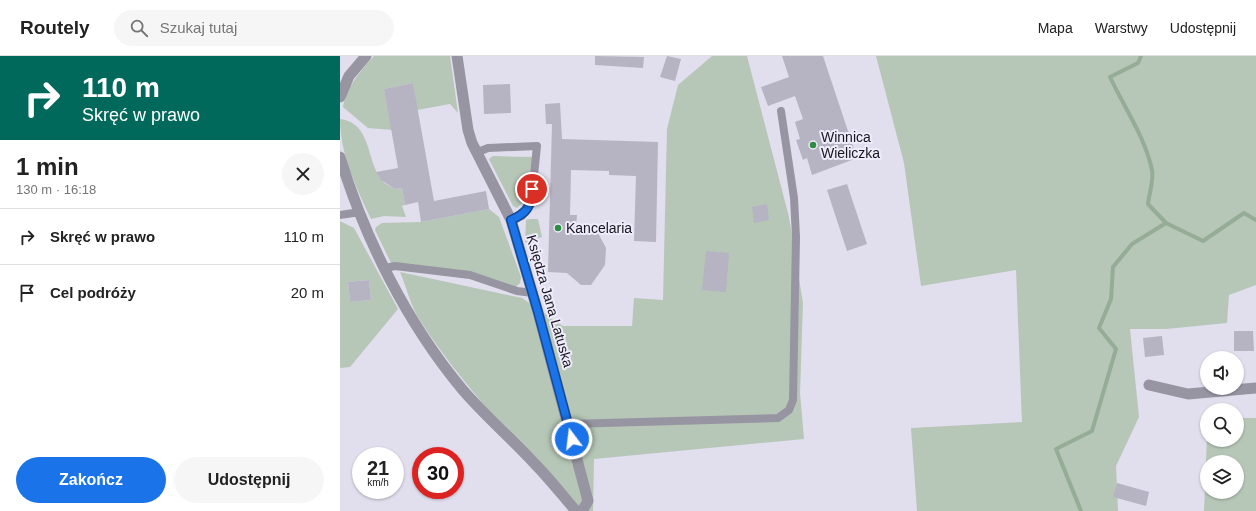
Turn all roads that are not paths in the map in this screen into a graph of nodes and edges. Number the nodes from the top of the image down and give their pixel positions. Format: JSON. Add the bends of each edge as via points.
{"nodes":[{"id":1,"x":366,"y":56,"type":"edge"},
{"id":2,"x":457,"y":56,"type":"edge"},
{"id":3,"x":340,"y":97,"type":"edge"},
{"id":4,"x":781,"y":111,"type":"dead end"},
{"id":5,"x":478,"y":152,"type":"junction"},
{"id":6,"x":340,"y":157,"type":"edge"},
{"id":7,"x":360,"y":212,"type":"junction"},
{"id":8,"x":340,"y":215,"type":"edge"},
{"id":9,"x":511,"y":220,"type":"junction"},
{"id":10,"x":386,"y":268,"type":"junction"},
{"id":11,"x":533,"y":293,"type":"junction"},
{"id":12,"x":1149,"y":385,"type":"dead end"},
{"id":13,"x":1256,"y":388,"type":"edge"},
{"id":14,"x":568,"y":424,"type":"junction"},
{"id":15,"x":576,"y":511,"type":"edge"},
{"id":16,"x":582,"y":511,"type":"edge"}],
"edges":[{"from":1,"to":3,"type":"street","via":[[349,76]]},
{"from":2,"to":5,"type":"street","name":"Księdza Jana Latuska","via":[[468,130]]},
{"from":4,"to":14,"type":"lane","via":[[794,198],[796,237],[794,400],[789,410],[778,418]]},
{"from":5,"to":9,"type":"street","name":"Księdza Jana Latuska"},
{"from":5,"to":9,"type":"lane","via":[[488,148],[537,146],[531,204],[522,216]]},
{"from":6,"to":7,"type":"street"},
{"from":7,"to":8,"type":"lane"},
{"from":7,"to":10,"type":"street"},
{"from":9,"to":11,"type":"street","name":"Księdza Jana Latuska"},
{"from":10,"to":11,"type":"lane","via":[[395,266],[470,275],[517,291]]},
{"from":10,"to":15,"type":"street","via":[[406,310],[463,389],[535,463]]},
{"from":11,"to":14,"type":"street","name":"Księdza Jana Latuska"},
{"from":12,"to":13,"type":"street","via":[[1188,394]]},
{"from":14,"to":16,"type":"street","name":"Księdza Jana Latuska","via":[[588,501]]}]}
